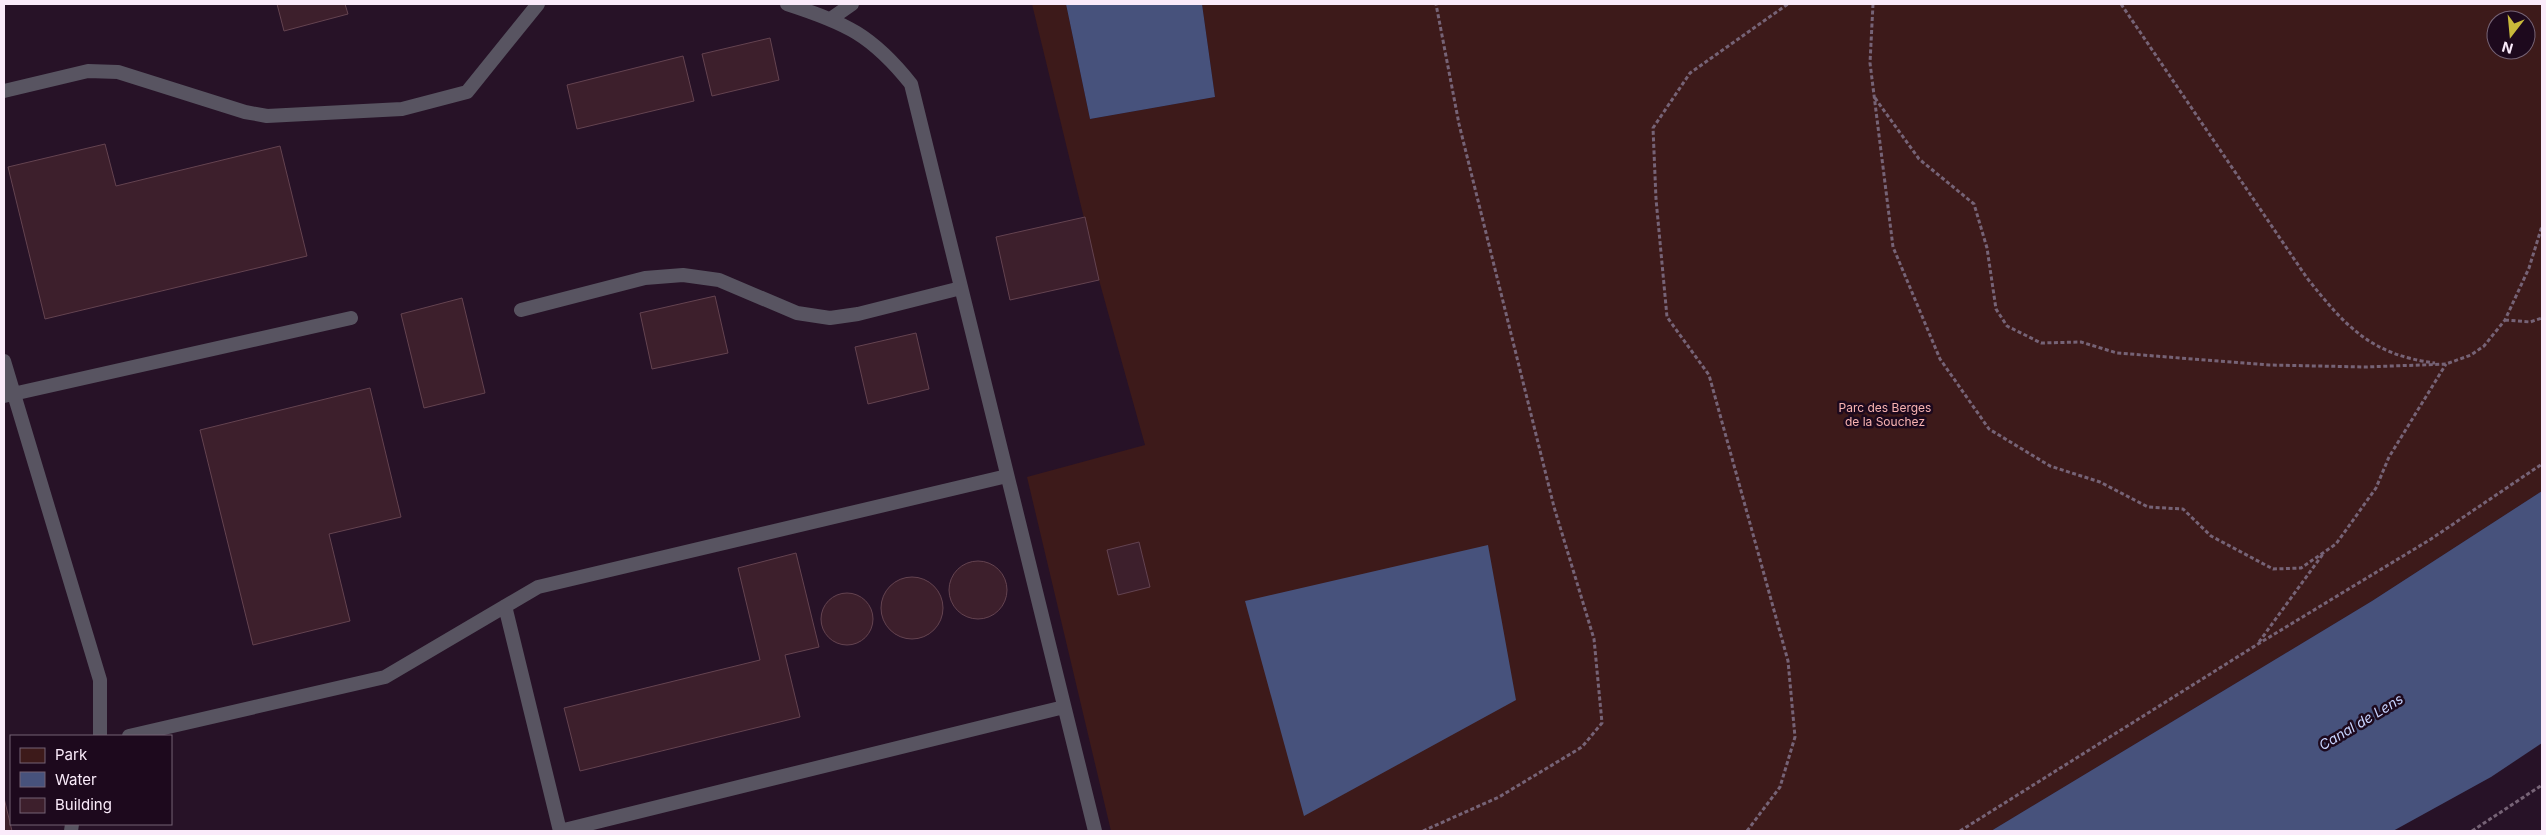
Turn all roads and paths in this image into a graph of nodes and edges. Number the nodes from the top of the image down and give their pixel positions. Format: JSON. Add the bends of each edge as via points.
{"nodes":[{"id":1,"x":538,"y":4,"type":"edge"},
{"id":2,"x":787,"y":4,"type":"edge"},
{"id":3,"x":852,"y":4,"type":"edge"},
{"id":4,"x":1436,"y":4,"type":"edge"},
{"id":5,"x":1788,"y":4,"type":"edge"},
{"id":6,"x":1873,"y":4,"type":"edge"},
{"id":7,"x":2121,"y":4,"type":"edge"},
{"id":8,"x":832,"y":18,"type":"junction"},
{"id":9,"x":4,"y":91,"type":"edge"},
{"id":10,"x":1874,"y":97,"type":"junction"},
{"id":11,"x":2542,"y":226,"type":"edge"},
{"id":12,"x":961,"y":288,"type":"junction"},
{"id":13,"x":521,"y":310,"type":"dead end"},
{"id":14,"x":351,"y":318,"type":"dead end"},
{"id":15,"x":2542,"y":318,"type":"edge"},
{"id":16,"x":2505,"y":320,"type":"junction"},
{"id":17,"x":4,"y":361,"type":"edge"},
{"id":18,"x":2446,"y":364,"type":"junction"},
{"id":19,"x":9,"y":395,"type":"edge"},
{"id":20,"x":2542,"y":464,"type":"edge"},
{"id":21,"x":1007,"y":476,"type":"junction"},
{"id":22,"x":2324,"y":552,"type":"junction"},
{"id":23,"x":505,"y":606,"type":"junction"},
{"id":24,"x":2258,"y":644,"type":"junction"},
{"id":25,"x":1064,"y":707,"type":"junction"},
{"id":26,"x":100,"y":735,"type":"edge"},
{"id":27,"x":133,"y":735,"type":"edge"},
{"id":28,"x":2542,"y":784,"type":"edge"},
{"id":29,"x":560,"y":831,"type":"edge"},
{"id":30,"x":1095,"y":831,"type":"edge"},
{"id":31,"x":1423,"y":831,"type":"edge"},
{"id":32,"x":1747,"y":831,"type":"edge"},
{"id":33,"x":1960,"y":831,"type":"edge"},
{"id":34,"x":2472,"y":831,"type":"edge"}],
"edges":[{"from":1,"to":9,"type":"lane","via":[[467,92],[402,109],[267,116],[118,72],[88,72]]},
{"from":2,"to":8,"type":"lane"},
{"from":3,"to":8,"type":"lane"},
{"from":4,"to":31,"type":"path","via":[[1458,124],[1554,507],[1594,639],[1602,723],[1582,747],[1549,767],[1499,797]]},
{"from":5,"to":32,"type":"path","via":[[1690,73],[1653,128],[1667,317],[1709,375],[1788,661],[1795,737],[1780,787]]},
{"from":6,"to":10,"type":"path","via":[[1870,63]]},
{"from":7,"to":18,"type":"path","via":[[2307,278],[2337,316],[2361,336],[2394,355]]},
{"from":8,"to":12,"type":"lane","via":[[862,35],[890,58],[911,84]]},
{"from":10,"to":18,"type":"path","via":[[1919,159],[1974,204],[1987,248],[1996,309],[2007,326],[2041,343],[2081,342],[2117,353],[2269,365],[2366,367]]},
{"from":10,"to":22,"type":"path","via":[[1893,247],[1940,359],[1989,429],[2050,466],[2100,482],[2148,507],[2183,509],[2211,536],[2273,569],[2301,568]]},
{"from":11,"to":16,"type":"path","via":[[2529,268]]},
{"from":12,"to":13,"type":"lane","via":[[830,318],[797,313],[719,280],[683,275],[645,278]]},
{"from":12,"to":21,"type":"lane"},
{"from":14,"to":19,"type":"lane"},
{"from":15,"to":16,"type":"path","via":[[2530,322]]},
{"from":16,"to":18,"type":"path","via":[[2484,346]]},
{"from":17,"to":19,"type":"lane"},
{"from":18,"to":22,"type":"path","via":[[2389,457],[2376,488],[2336,544]]},
{"from":19,"to":26,"type":"lane","via":[[100,680]]},
{"from":20,"to":24,"type":"path","via":[[2431,539]]},
{"from":21,"to":23,"type":"lane","via":[[538,587]]},
{"from":21,"to":25,"type":"lane"},
{"from":22,"to":24,"type":"path"},
{"from":23,"to":27,"type":"lane","via":[[384,677]]},
{"from":23,"to":29,"type":"lane"},
{"from":24,"to":33,"type":"path"},
{"from":25,"to":29,"type":"lane"},
{"from":25,"to":30,"type":"lane"},
{"from":28,"to":34,"type":"path"}]}
